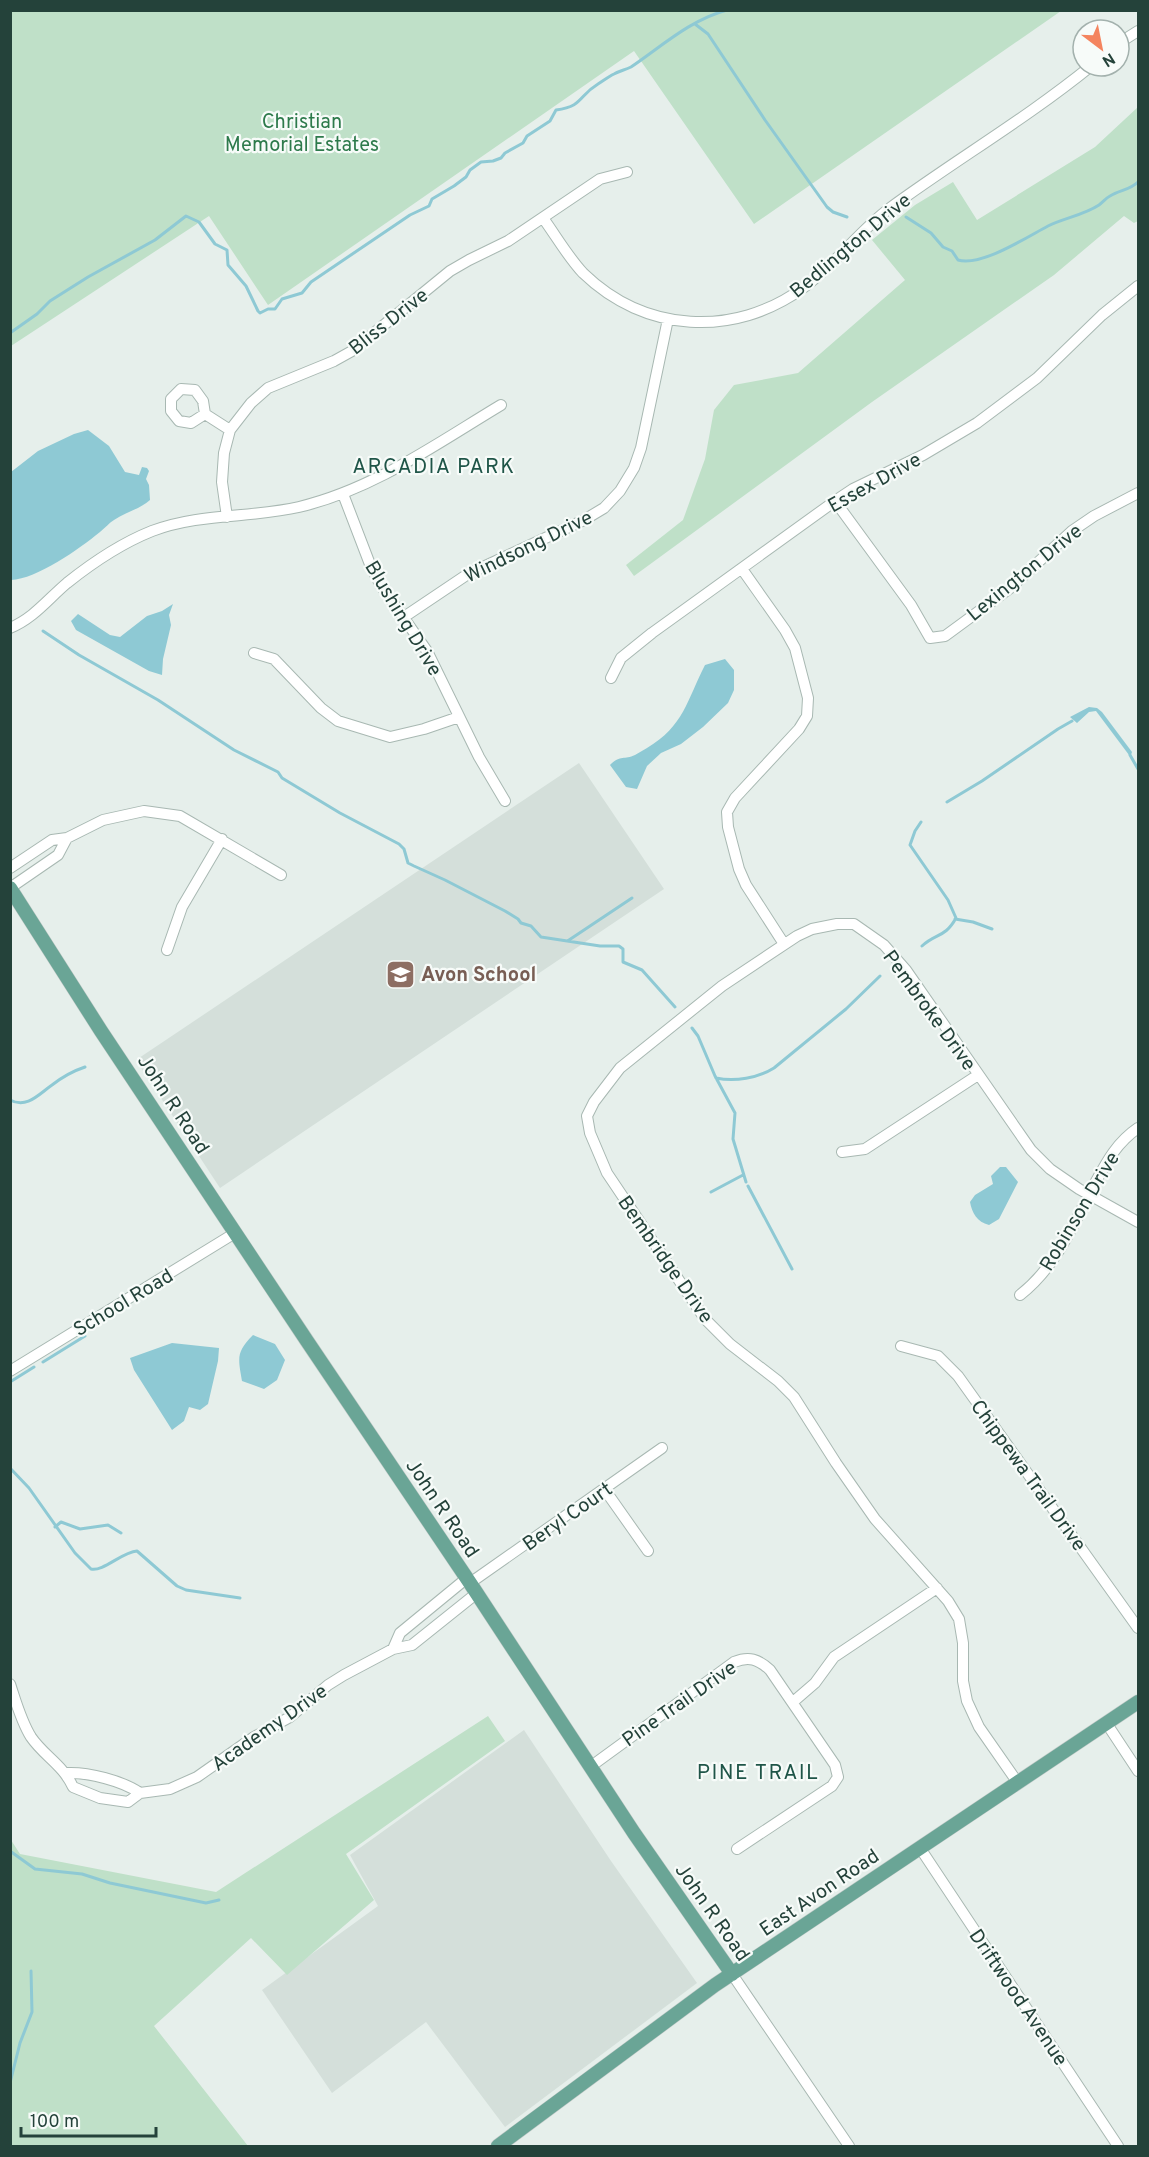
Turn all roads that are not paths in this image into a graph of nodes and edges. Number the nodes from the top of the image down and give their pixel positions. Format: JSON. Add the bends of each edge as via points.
{"nodes":[{"id":1,"x":1075,"y":78,"type":"edge"},
{"id":2,"x":627,"y":172,"type":"dead end"},
{"id":3,"x":543,"y":218,"type":"junction"},
{"id":4,"x":1138,"y":286,"type":"edge"},
{"id":5,"x":668,"y":319,"type":"junction"},
{"id":6,"x":501,"y":405,"type":"dead end"},
{"id":7,"x":205,"y":414,"type":"dead end"},
{"id":8,"x":230,"y":430,"type":"junction"},
{"id":9,"x":1138,"y":493,"type":"edge"},
{"id":10,"x":343,"y":495,"type":"junction"},
{"id":11,"x":836,"y":501,"type":"junction"},
{"id":12,"x":226,"y":517,"type":"junction"},
{"id":13,"x":742,"y":569,"type":"junction"},
{"id":14,"x":404,"y":617,"type":"junction"},
{"id":15,"x":10,"y":628,"type":"edge"},
{"id":16,"x":254,"y":652,"type":"dead end"},
{"id":17,"x":611,"y":678,"type":"dead end"},
{"id":18,"x":459,"y":717,"type":"junction"},
{"id":19,"x":505,"y":801,"type":"dead end"},
{"id":20,"x":67,"y":838,"type":"junction"},
{"id":21,"x":222,"y":839,"type":"junction"},
{"id":22,"x":10,"y":868,"type":"edge"},
{"id":23,"x":281,"y":874,"type":"dead end"},
{"id":24,"x":10,"y":888,"type":"edge"},
{"id":25,"x":784,"y":944,"type":"junction"},
{"id":26,"x":167,"y":950,"type":"dead end"},
{"id":27,"x":978,"y":1075,"type":"junction"},
{"id":28,"x":1138,"y":1128,"type":"edge"},
{"id":29,"x":843,"y":1152,"type":"dead end"},
{"id":30,"x":1089,"y":1194,"type":"junction"},
{"id":31,"x":1138,"y":1222,"type":"edge"},
{"id":32,"x":235,"y":1233,"type":"junction"},
{"id":33,"x":1020,"y":1295,"type":"dead end"},
{"id":34,"x":901,"y":1346,"type":"dead end"},
{"id":35,"x":10,"y":1371,"type":"edge"},
{"id":36,"x":662,"y":1448,"type":"dead end"},
{"id":37,"x":605,"y":1490,"type":"junction"},
{"id":38,"x":648,"y":1551,"type":"dead end"},
{"id":39,"x":471,"y":1585,"type":"junction"},
{"id":40,"x":937,"y":1588,"type":"junction"},
{"id":41,"x":1138,"y":1628,"type":"edge"},
{"id":42,"x":393,"y":1649,"type":"junction"},
{"id":43,"x":10,"y":1684,"type":"edge"},
{"id":44,"x":793,"y":1702,"type":"junction"},
{"id":45,"x":1138,"y":1702,"type":"edge"},
{"id":46,"x":1107,"y":1724,"type":"junction"},
{"id":47,"x":590,"y":1767,"type":"junction"},
{"id":48,"x":1138,"y":1771,"type":"edge"},
{"id":49,"x":67,"y":1773,"type":"junction"},
{"id":50,"x":1018,"y":1783,"type":"junction"},
{"id":51,"x":140,"y":1793,"type":"junction"},
{"id":52,"x":920,"y":1848,"type":"junction"},
{"id":53,"x":737,"y":1849,"type":"dead end"},
{"id":54,"x":732,"y":1974,"type":"junction"},
{"id":55,"x":498,"y":2146,"type":"edge"},
{"id":56,"x":848,"y":2146,"type":"edge"},
{"id":57,"x":1118,"y":2146,"type":"edge"}],
"edges":[{"from":1,"to":5,"type":"street","name":"Bedlington Drive","via":[[886,211],[790,297],[727,321]]},
{"from":2,"to":3,"type":"street","name":"Bliss Drive","via":[[600,179]]},
{"from":3,"to":5,"type":"street","name":"Bedlington Drive","via":[[582,272],[603,290],[639,310]]},
{"from":3,"to":8,"type":"street","name":"Bliss Drive","via":[[450,271],[352,351],[268,388]]},
{"from":4,"to":11,"type":"street","name":"Essex Drive","via":[[1037,378],[977,423]]},
{"from":5,"to":14,"type":"street","name":"Windsong Drive","via":[[641,448],[620,491],[604,508],[584,520],[468,574]]},
{"from":6,"to":10,"type":"street","via":[[393,470]]},
{"from":7,"to":8,"type":"street"},
{"from":8,"to":12,"type":"street","name":"Bliss Drive","via":[[222,482]]},
{"from":9,"to":11,"type":"street","name":"Lexington Drive","via":[[1075,529],[1025,576],[945,636],[930,638],[911,605]]},
{"from":10,"to":12,"type":"street","via":[[278,512]]},
{"from":10,"to":14,"type":"street","name":"Blushing Drive","via":[[371,567]]},
{"from":11,"to":13,"type":"street","name":"Essex Drive"},
{"from":12,"to":15,"type":"street","via":[[185,522],[152,531],[126,544],[67,583],[33,615]]},
{"from":13,"to":17,"type":"street","name":"Essex Drive","via":[[621,658]]},
{"from":13,"to":25,"type":"street","via":[[795,648],[808,698],[807,716],[799,729],[735,798],[727,812],[739,870]]},
{"from":14,"to":18,"type":"street","name":"Blushing Drive","via":[[428,651]]},
{"from":16,"to":18,"type":"street","via":[[274,659],[338,721],[390,736]]},
{"from":18,"to":19,"type":"street","name":"Blushing Drive"},
{"from":20,"to":21,"type":"street","via":[[103,820],[144,811],[180,816]]},
{"from":20,"to":22,"type":"street","via":[[52,840]]},
{"from":20,"to":24,"type":"street","via":[[58,855]]},
{"from":21,"to":23,"type":"street"},
{"from":21,"to":26,"type":"street","via":[[182,907]]},
{"from":24,"to":32,"type":"main road","name":"John R Road"},
{"from":25,"to":27,"type":"street","name":"Pembroke Drive","via":[[812,929],[837,924],[854,924],[870,934],[906,970]]},
{"from":25,"to":40,"type":"street","name":"Bembridge Drive","via":[[722,986],[620,1068],[586,1116],[590,1133],[607,1173],[705,1319],[794,1397],[875,1519]]},
{"from":27,"to":29,"type":"street","via":[[865,1149]]},
{"from":27,"to":30,"type":"street","name":"Pembroke Drive","via":[[1031,1150],[1050,1169]]},
{"from":28,"to":30,"type":"street","name":"Robinson Drive","via":[[1113,1150]]},
{"from":30,"to":31,"type":"street","name":"Pembroke Drive"},
{"from":30,"to":33,"type":"street","name":"Robinson Drive","via":[[1053,1262]]},
{"from":32,"to":35,"type":"street","name":"School Road"},
{"from":32,"to":39,"type":"main road","name":"John R Road"},
{"from":34,"to":41,"type":"street","name":"Chippewa Trail Drive","via":[[938,1356],[958,1376]]},
{"from":36,"to":37,"type":"street","name":"Beryl Court"},
{"from":37,"to":38,"type":"street"},
{"from":37,"to":39,"type":"street","name":"Beryl Court"},
{"from":39,"to":42,"type":"street","name":"Academy Drive","via":[[400,1633]]},
{"from":39,"to":42,"type":"street","name":"Academy Drive","via":[[412,1646]]},
{"from":39,"to":47,"type":"main road","name":"John R Road"},
{"from":40,"to":44,"type":"street","via":[[834,1657],[815,1683]]},
{"from":40,"to":50,"type":"street","name":"Bembridge Drive","via":[[959,1619],[967,1701],[979,1727]]},
{"from":42,"to":51,"type":"street","name":"Academy Drive","via":[[328,1685],[290,1718],[254,1737],[197,1777],[170,1789]]},
{"from":43,"to":49,"type":"street","name":"Academy Drive","via":[[32,1738]]},
{"from":44,"to":47,"type":"street","name":"Pine Trail Drive","via":[[761,1661],[745,1658],[734,1662]]},
{"from":44,"to":53,"type":"street","name":"Pine Trail Drive","via":[[835,1765],[838,1777],[832,1786]]},
{"from":45,"to":46,"type":"main road","name":"East Avon Road"},
{"from":46,"to":48,"type":"street"},
{"from":46,"to":50,"type":"main road","name":"East Avon Road"},
{"from":47,"to":54,"type":"main road","name":"John R Road"},
{"from":49,"to":51,"type":"street","via":[[79,1772],[129,1785]]},
{"from":49,"to":51,"type":"street","name":"Academy Drive","via":[[73,1787],[100,1798],[128,1802]]},
{"from":50,"to":52,"type":"main road","name":"East Avon Road"},
{"from":52,"to":54,"type":"main road","name":"East Avon Road"},
{"from":52,"to":57,"type":"street","name":"Driftwood Avenue"},
{"from":54,"to":55,"type":"main road","name":"East Avon Road"},
{"from":54,"to":56,"type":"street","name":"John R Road"}]}
